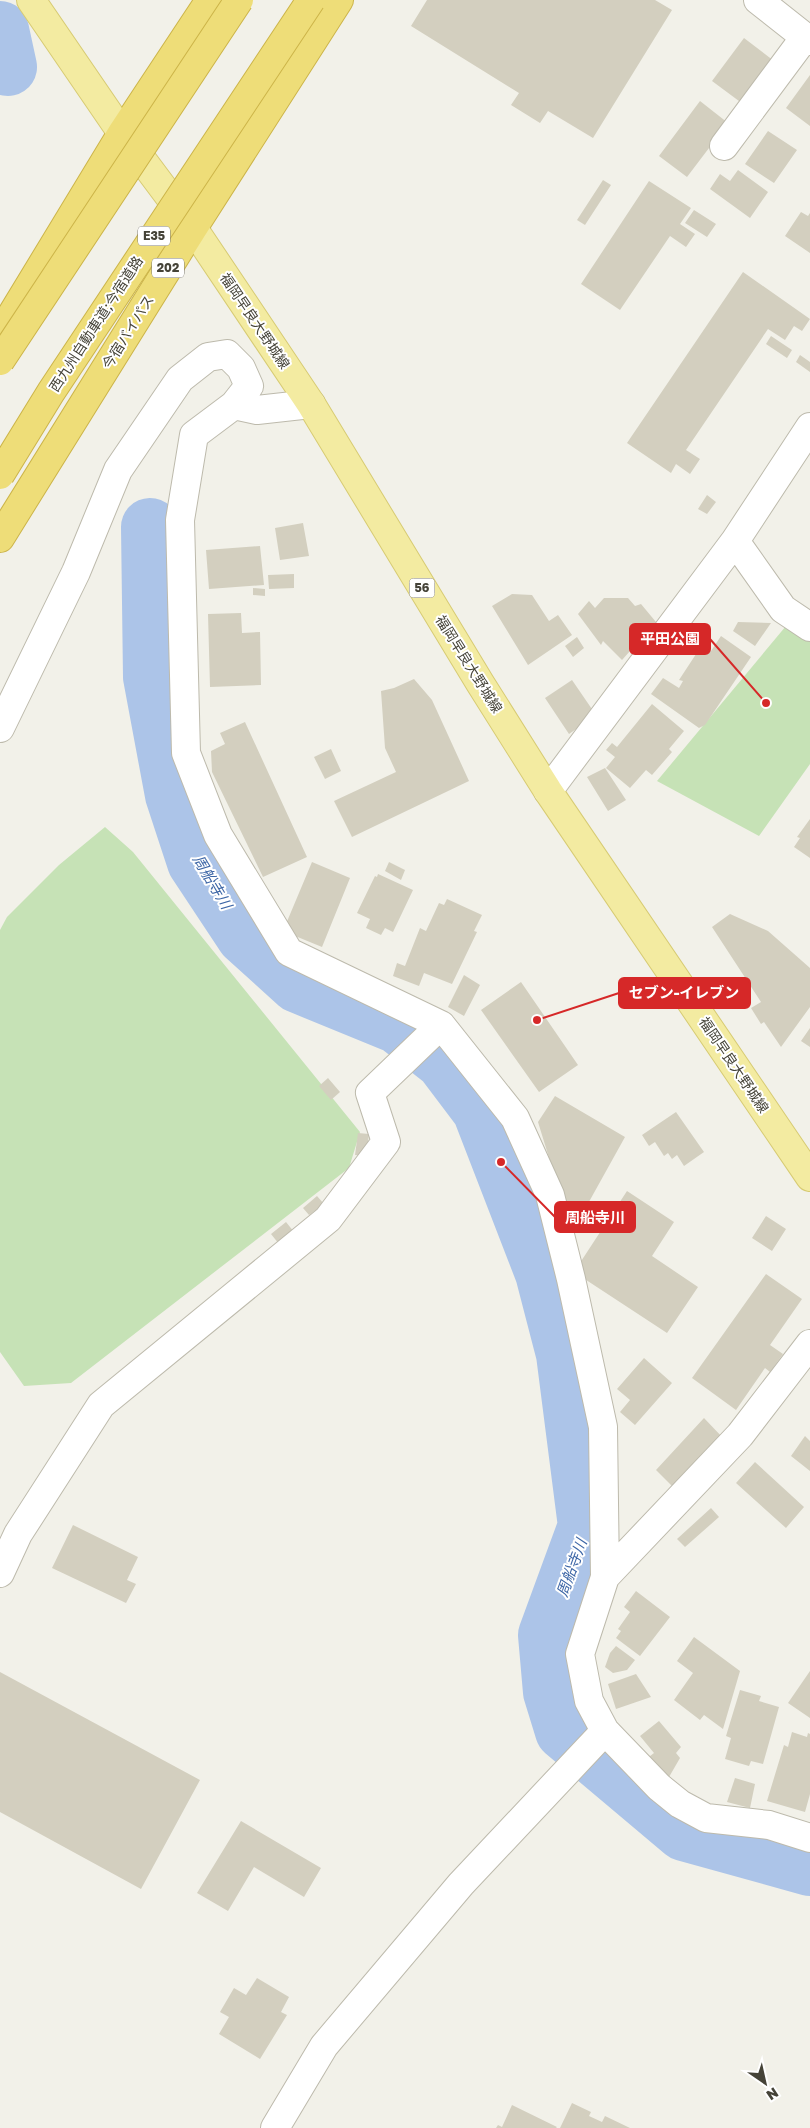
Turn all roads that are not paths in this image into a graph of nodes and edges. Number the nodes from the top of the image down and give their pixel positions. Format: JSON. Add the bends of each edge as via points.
{"nodes":[{"id":1,"x":31,"y":0,"type":"edge"},
{"id":2,"x":210,"y":0,"type":"edge"},
{"id":3,"x":239,"y":0,"type":"edge"},
{"id":4,"x":311,"y":0,"type":"edge"},
{"id":5,"x":339,"y":0,"type":"edge"},
{"id":6,"x":758,"y":0,"type":"edge"},
{"id":7,"x":807,"y":39,"type":"edge"},
{"id":8,"x":122,"y":133,"type":"junction"},
{"id":9,"x":724,"y":146,"type":"dead end"},
{"id":10,"x":193,"y":228,"type":"junction"},
{"id":11,"x":0,"y":334,"type":"edge"},
{"id":12,"x":0,"y":361,"type":"edge"},
{"id":13,"x":311,"y":404,"type":"junction"},
{"id":14,"x":234,"y":405,"type":"junction"},
{"id":15,"x":810,"y":427,"type":"edge"},
{"id":16,"x":0,"y":475,"type":"edge"},
{"id":17,"x":0,"y":538,"type":"edge"},
{"id":18,"x":735,"y":541,"type":"junction"},
{"id":19,"x":810,"y":627,"type":"edge"},
{"id":20,"x":0,"y":728,"type":"edge"},
{"id":21,"x":548,"y":791,"type":"junction"},
{"id":22,"x":441,"y":1025,"type":"junction"},
{"id":23,"x":810,"y":1177,"type":"edge"},
{"id":24,"x":810,"y":1344,"type":"edge"},
{"id":25,"x":0,"y":1573,"type":"edge"},
{"id":26,"x":605,"y":1576,"type":"junction"},
{"id":27,"x":605,"y":1731,"type":"junction"},
{"id":28,"x":810,"y":1838,"type":"edge"},
{"id":29,"x":275,"y":2128,"type":"edge"}],
"edges":[{"from":1,"to":8,"type":"main road","name":"福岡早良大野城線","number":"56"},
{"from":2,"to":8,"type":"highway"},
{"from":3,"to":12,"type":"highway","bridge":true},
{"from":4,"to":16,"type":"highway","name":"西九州自動車道;今宿道路","number":"E35","bridge":true,"via":[[51,392]]},
{"from":5,"to":10,"type":"highway","name":"今宿バイパス","number":"202"},
{"from":6,"to":7,"type":"street"},
{"from":7,"to":9,"type":"street"},
{"from":8,"to":10,"type":"main road","name":"福岡早良大野城線","number":"56"},
{"from":8,"to":11,"type":"highway"},
{"from":10,"to":13,"type":"main road","name":"福岡早良大野城線","number":"56"},
{"from":10,"to":17,"type":"highway","name":"今宿バイパス","number":"202"},
{"from":13,"to":14,"type":"street","via":[[257,410]]},
{"from":13,"to":21,"type":"main road","name":"福岡早良大野城線","number":"56"},
{"from":14,"to":20,"type":"street","via":[[248,386],[241,368],[227,354],[208,357],[180,378],[118,470],[76,572]]},
{"from":14,"to":22,"type":"street","via":[[194,435],[180,520],[186,753],[218,835],[289,952]]},
{"from":15,"to":18,"type":"street"},
{"from":18,"to":19,"type":"street","via":[[783,609]]},
{"from":18,"to":21,"type":"street"},
{"from":21,"to":23,"type":"main road","name":"福岡早良大野城線","number":"56"},
{"from":22,"to":25,"type":"street","via":[[370,1093],[386,1142],[328,1219],[101,1405],[18,1534]]},
{"from":22,"to":26,"type":"street","via":[[515,1118],[550,1195],[603,1427]]},
{"from":24,"to":26,"type":"street","via":[[740,1435]]},
{"from":26,"to":27,"type":"street","via":[[580,1654],[589,1701]]},
{"from":27,"to":28,"type":"street","via":[[659,1787],[680,1804],[706,1818],[768,1825]]},
{"from":27,"to":29,"type":"street","via":[[461,1884],[324,2046]]}]}
